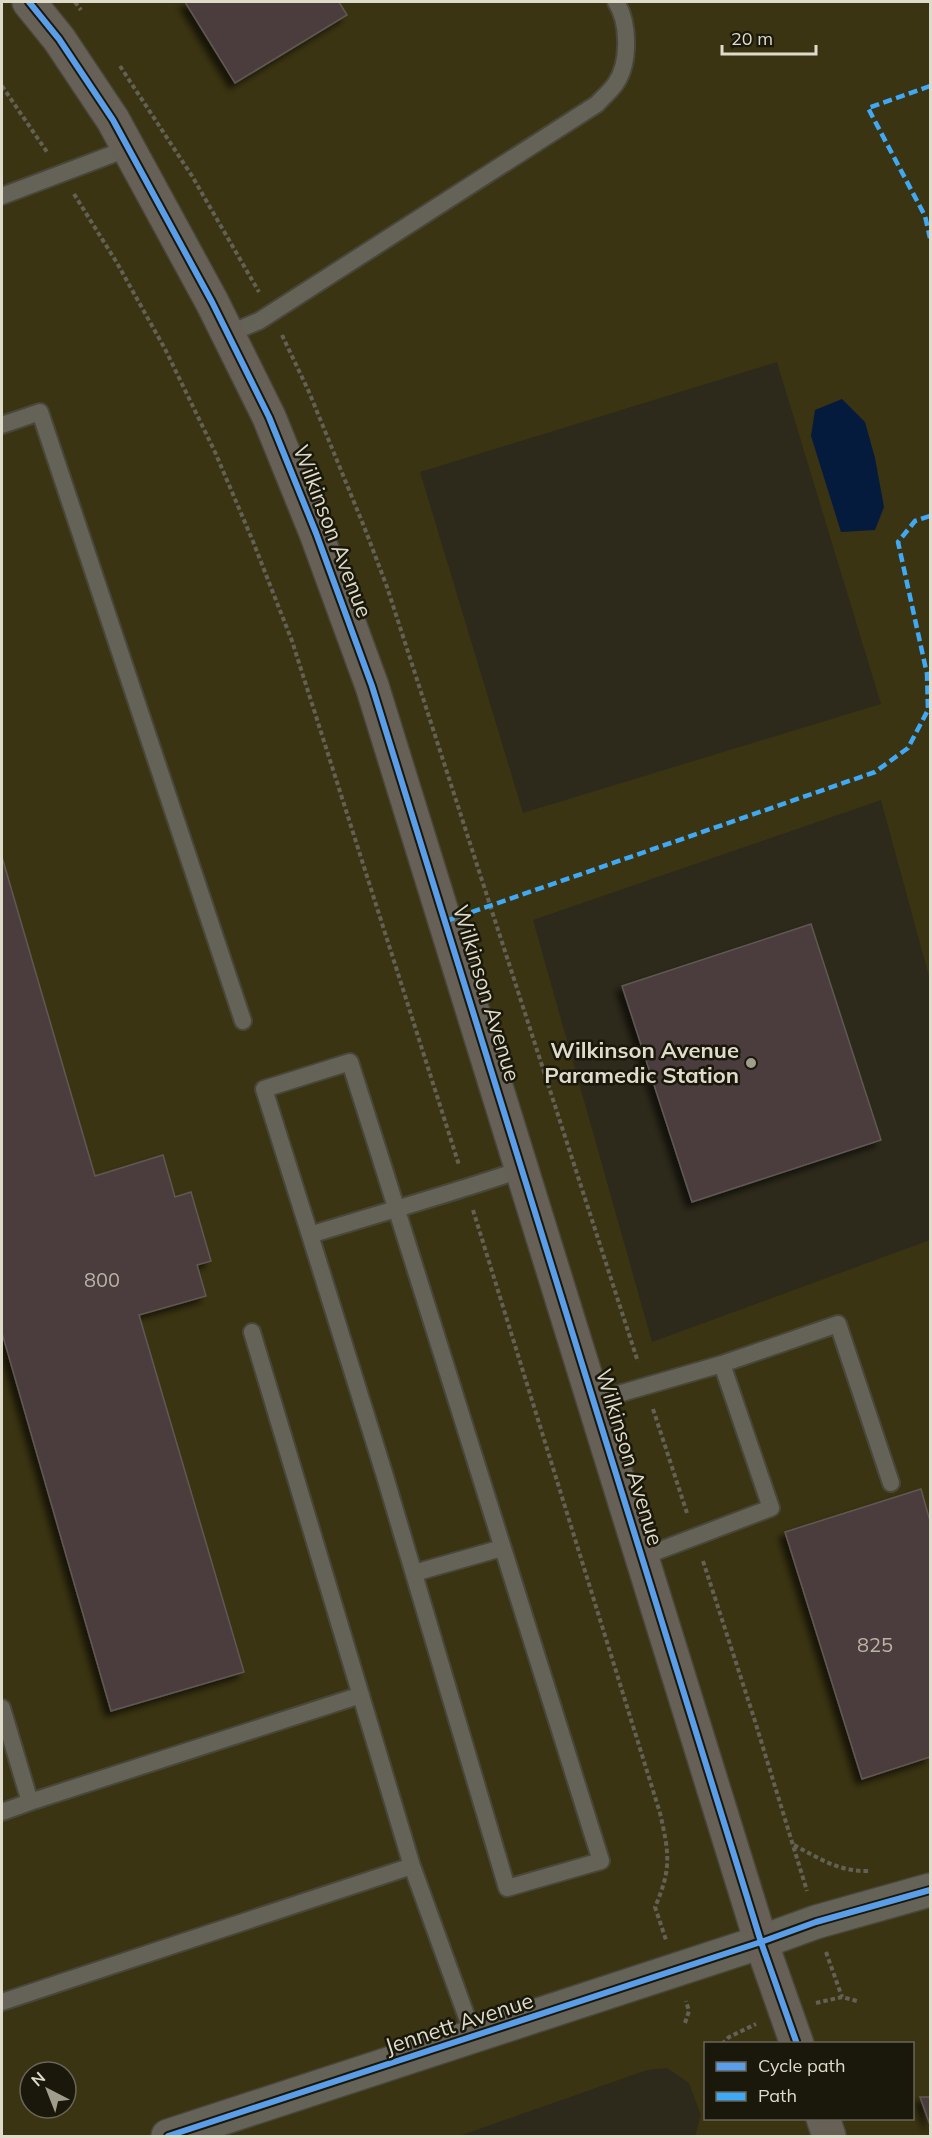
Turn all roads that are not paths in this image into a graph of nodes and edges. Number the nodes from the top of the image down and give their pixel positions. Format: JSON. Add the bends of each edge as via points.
{"nodes":[{"id":1,"x":29,"y":2,"type":"edge"},
{"id":2,"x":616,"y":2,"type":"edge"},
{"id":3,"x":129,"y":148,"type":"junction"},
{"id":4,"x":2,"y":196,"type":"edge"},
{"id":5,"x":228,"y":334,"type":"junction"},
{"id":6,"x":2,"y":425,"type":"edge"},
{"id":7,"x":243,"y":1021,"type":"dead end"},
{"id":8,"x":523,"y":1169,"type":"junction"},
{"id":9,"x":397,"y":1209,"type":"junction"},
{"id":10,"x":310,"y":1235,"type":"junction"},
{"id":11,"x":252,"y":1332,"type":"dead end"},
{"id":12,"x":722,"y":1364,"type":"junction"},
{"id":13,"x":594,"y":1401,"type":"junction"},
{"id":14,"x":891,"y":1483,"type":"dead end"},
{"id":15,"x":502,"y":1548,"type":"junction"},
{"id":16,"x":642,"y":1557,"type":"junction"},
{"id":17,"x":414,"y":1573,"type":"junction"},
{"id":18,"x":361,"y":1695,"type":"junction"},
{"id":19,"x":2,"y":1708,"type":"edge"},
{"id":20,"x":30,"y":1802,"type":"junction"},
{"id":21,"x":2,"y":1812,"type":"edge"},
{"id":22,"x":412,"y":1866,"type":"junction"},
{"id":23,"x":930,"y":1890,"type":"edge"},
{"id":24,"x":761,"y":1942,"type":"junction"},
{"id":25,"x":2,"y":2002,"type":"edge"},
{"id":26,"x":474,"y":2037,"type":"junction"},
{"id":27,"x":797,"y":2042,"type":"edge"},
{"id":28,"x":824,"y":2120,"type":"edge"},
{"id":29,"x":168,"y":2136,"type":"edge"},
{"id":30,"x":829,"y":2136,"type":"edge"}],
"edges":[{"from":1,"to":3,"type":"street","name":"Wilkinson Avenue","via":[[59,39]]},
{"from":2,"to":5,"type":"lane","via":[[627,34],[626,53],[617,81],[597,104],[259,321]]},
{"from":3,"to":4,"type":"lane"},
{"from":3,"to":5,"type":"street","name":"Wilkinson Avenue"},
{"from":5,"to":8,"type":"street","name":"Wilkinson Avenue","via":[[269,417],[372,686]]},
{"from":6,"to":7,"type":"lane","via":[[40,412]]},
{"from":8,"to":9,"type":"lane"},
{"from":8,"to":13,"type":"street","name":"Wilkinson Avenue"},
{"from":9,"to":10,"type":"lane"},
{"from":9,"to":10,"type":"lane","via":[[350,1062],[264,1089]]},
{"from":9,"to":15,"type":"lane"},
{"from":10,"to":17,"type":"lane"},
{"from":11,"to":18,"type":"lane"},
{"from":12,"to":13,"type":"lane"},
{"from":12,"to":14,"type":"lane","via":[[838,1324]]},
{"from":12,"to":16,"type":"lane","via":[[771,1508]]},
{"from":13,"to":16,"type":"street","name":"Wilkinson Avenue"},
{"from":15,"to":17,"type":"lane"},
{"from":15,"to":17,"type":"lane","via":[[601,1861],[507,1888]]},
{"from":16,"to":24,"type":"street","name":"Wilkinson Avenue"},
{"from":18,"to":20,"type":"lane"},
{"from":18,"to":22,"type":"lane"},
{"from":19,"to":20,"type":"lane"},
{"from":20,"to":21,"type":"lane"},
{"from":22,"to":25,"type":"lane"},
{"from":22,"to":26,"type":"lane"},
{"from":23,"to":24,"type":"street","name":"Jennett Avenue"},
{"from":24,"to":26,"type":"street","name":"Jennett Avenue"},
{"from":24,"to":27,"type":"street","name":"Wilkinson Avenue"},
{"from":26,"to":29,"type":"street","name":"Jennett Avenue"},
{"from":28,"to":30,"type":"street"}]}
